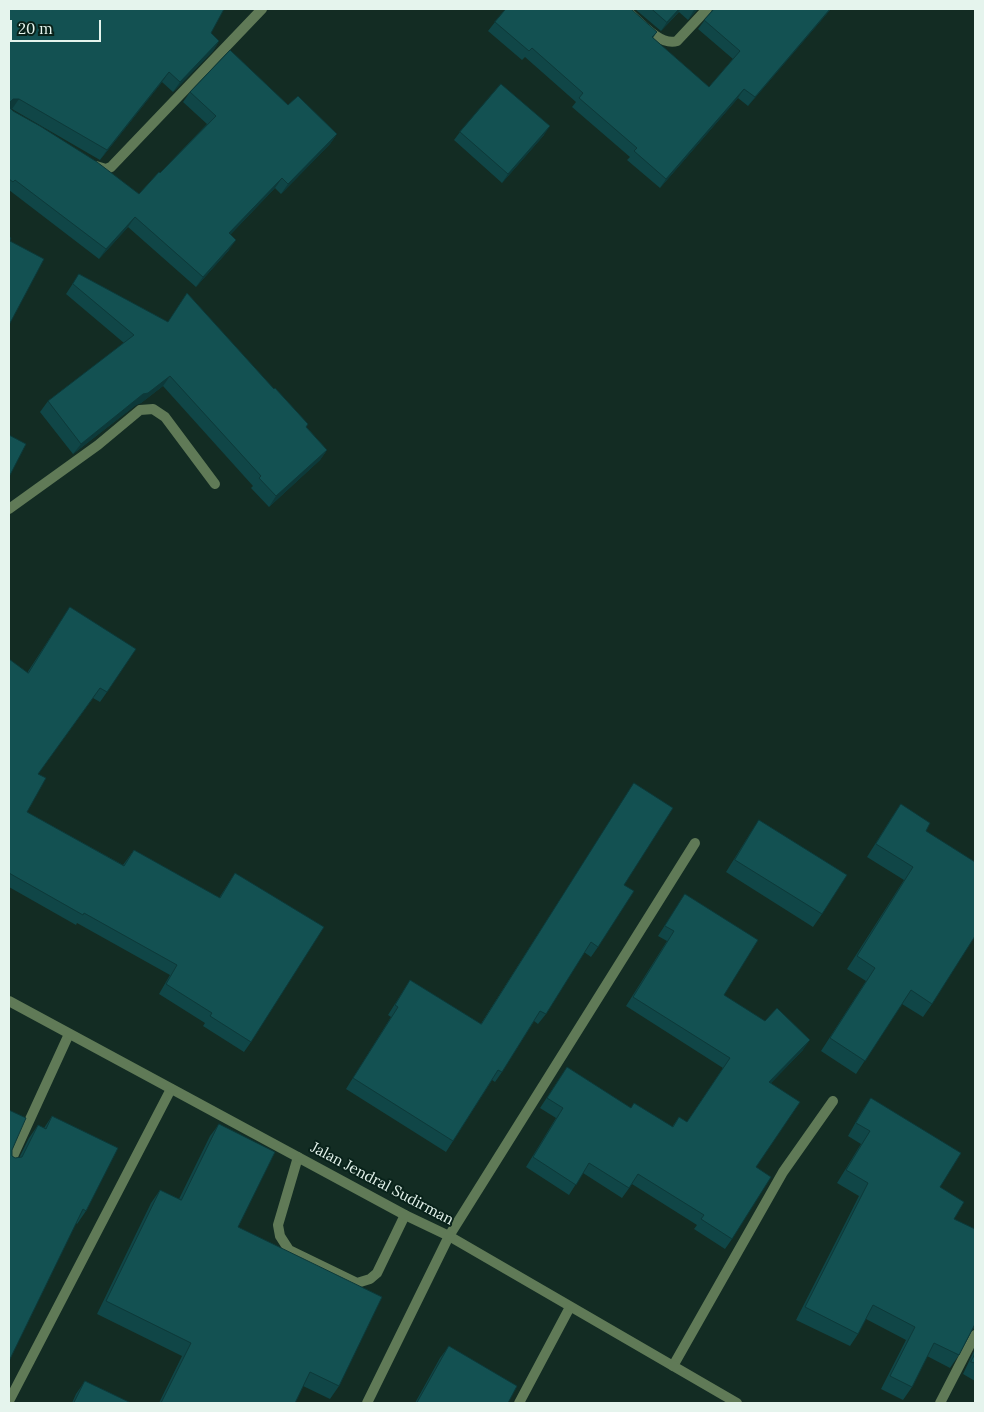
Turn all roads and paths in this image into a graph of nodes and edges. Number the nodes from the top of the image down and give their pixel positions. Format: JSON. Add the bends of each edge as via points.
{"nodes":[{"id":1,"x":262,"y":9,"type":"edge"},
{"id":2,"x":625,"y":9,"type":"edge"},
{"id":3,"x":707,"y":9,"type":"edge"},
{"id":4,"x":85,"y":160,"type":"edge"},
{"id":5,"x":215,"y":484,"type":"dead end"},
{"id":6,"x":9,"y":509,"type":"edge"},
{"id":7,"x":695,"y":843,"type":"dead end"},
{"id":8,"x":9,"y":1001,"type":"edge"},
{"id":9,"x":70,"y":1034,"type":"junction"},
{"id":10,"x":171,"y":1089,"type":"junction"},
{"id":11,"x":833,"y":1101,"type":"dead end"},
{"id":12,"x":298,"y":1157,"type":"junction"},
{"id":13,"x":9,"y":1165,"type":"edge"},
{"id":14,"x":406,"y":1215,"type":"junction"},
{"id":15,"x":450,"y":1236,"type":"junction"},
{"id":16,"x":570,"y":1307,"type":"junction"},
{"id":17,"x":975,"y":1335,"type":"edge"},
{"id":18,"x":673,"y":1366,"type":"junction"},
{"id":19,"x":9,"y":1401,"type":"edge"},
{"id":20,"x":367,"y":1403,"type":"edge"},
{"id":21,"x":519,"y":1403,"type":"edge"},
{"id":22,"x":737,"y":1403,"type":"edge"},
{"id":23,"x":940,"y":1403,"type":"edge"}],
"edges":[{"from":1,"to":4,"type":"street","via":[[112,167],[100,168]]},
{"from":2,"to":3,"type":"street","via":[[660,40],[672,42],[677,41]]},
{"from":5,"to":6,"type":"street","via":[[165,417],[153,410],[140,410],[98,445]]},
{"from":7,"to":15,"type":"street"},
{"from":8,"to":9,"type":"street","name":"Jalan Jendral Sudirman"},
{"from":9,"to":10,"type":"street","name":"Jalan Jendral Sudirman"},
{"from":9,"to":13,"type":"street"},
{"from":10,"to":12,"type":"street","name":"Jalan Jendral Sudirman"},
{"from":10,"to":19,"type":"street"},
{"from":11,"to":18,"type":"street","via":[[783,1172]]},
{"from":12,"to":14,"type":"street","name":"Jalan Jendral Sudirman"},
{"from":12,"to":14,"type":"street","via":[[278,1225],[280,1236],[290,1250],[357,1283],[377,1273]]},
{"from":14,"to":15,"type":"street","name":"Jalan Jendral Sudirman"},
{"from":15,"to":16,"type":"street","name":"Jalan Jendral Sudirman"},
{"from":15,"to":20,"type":"street"},
{"from":16,"to":18,"type":"street","name":"Jalan Jendral Sudirman"},
{"from":16,"to":21,"type":"street"},
{"from":17,"to":23,"type":"street"},
{"from":18,"to":22,"type":"street","name":"Jalan Jendral Sudirman"}]}
